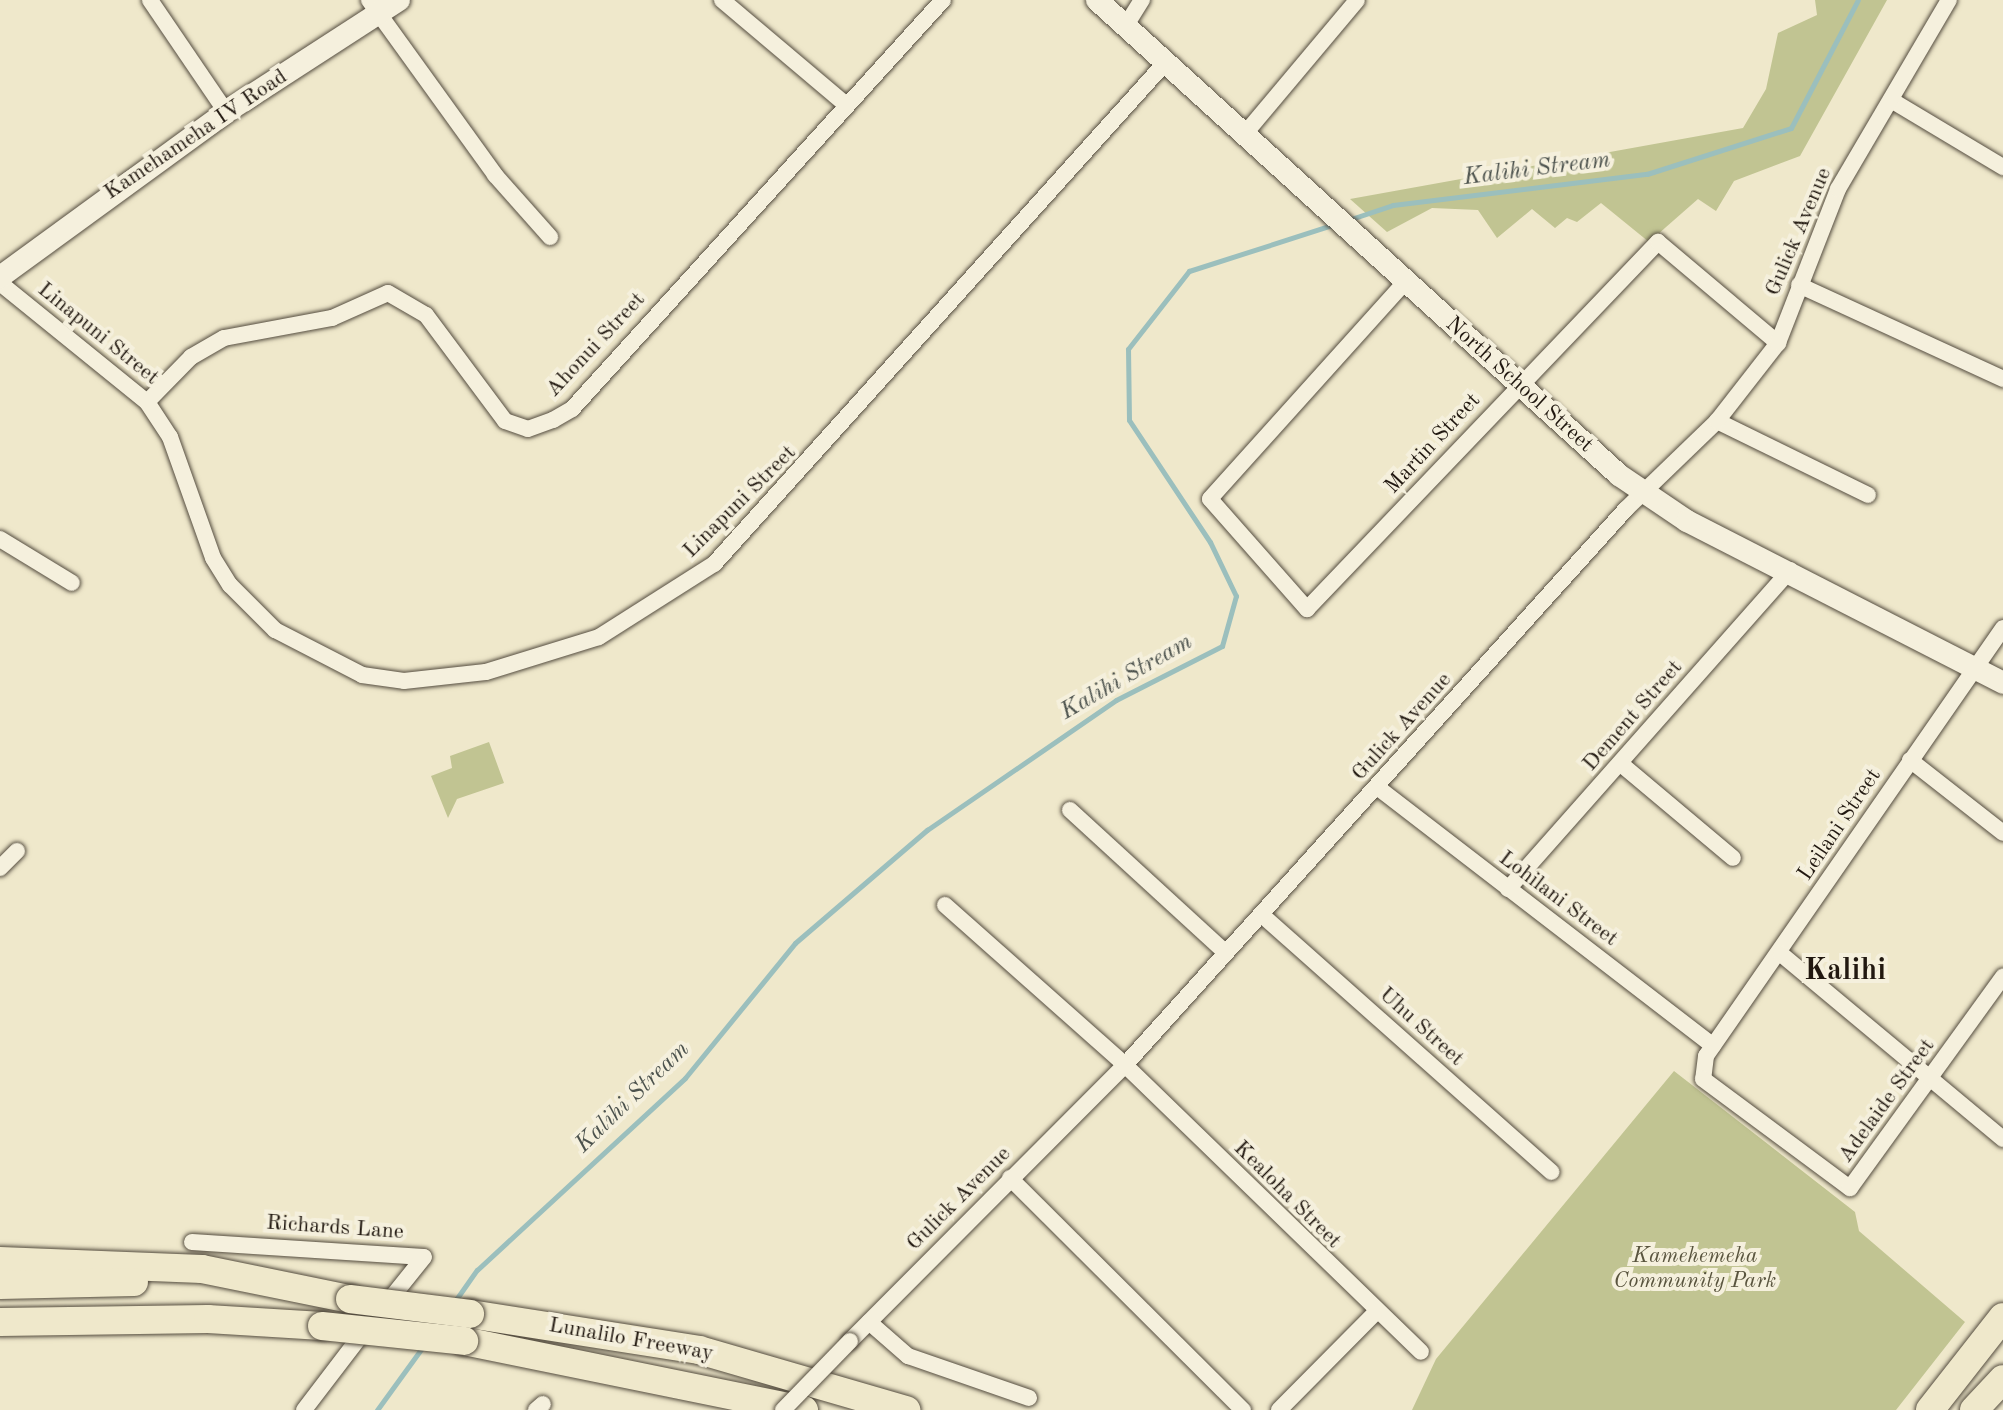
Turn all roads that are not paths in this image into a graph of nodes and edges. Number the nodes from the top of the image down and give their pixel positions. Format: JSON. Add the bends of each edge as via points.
{"nodes":[{"id":1,"x":150,"y":0,"type":"edge"},
{"id":2,"x":399,"y":0,"type":"edge"},
{"id":3,"x":722,"y":0,"type":"edge"},
{"id":4,"x":943,"y":0,"type":"edge"},
{"id":5,"x":1097,"y":0,"type":"edge"},
{"id":6,"x":1142,"y":0,"type":"edge"},
{"id":7,"x":1357,"y":0,"type":"edge"},
{"id":8,"x":1949,"y":0,"type":"edge"},
{"id":9,"x":374,"y":7,"type":"edge"},
{"id":10,"x":1125,"y":27,"type":"junction"},
{"id":11,"x":1165,"y":63,"type":"junction"},
{"id":12,"x":1891,"y":100,"type":"junction"},
{"id":13,"x":844,"y":103,"type":"junction"},
{"id":14,"x":226,"y":112,"type":"junction"},
{"id":15,"x":1243,"y":136,"type":"junction"},
{"id":16,"x":2003,"y":167,"type":"edge"},
{"id":17,"x":550,"y":237,"type":"dead end"},
{"id":18,"x":0,"y":280,"type":"edge"},
{"id":19,"x":1406,"y":281,"type":"junction"},
{"id":20,"x":1799,"y":285,"type":"junction"},
{"id":21,"x":1778,"y":343,"type":"junction"},
{"id":22,"x":2003,"y":379,"type":"edge"},
{"id":23,"x":1516,"y":389,"type":"junction"},
{"id":24,"x":147,"y":402,"type":"junction"},
{"id":25,"x":1717,"y":421,"type":"junction"},
{"id":26,"x":1642,"y":492,"type":"junction"},
{"id":27,"x":1868,"y":495,"type":"dead end"},
{"id":28,"x":0,"y":539,"type":"edge"},
{"id":29,"x":1790,"y":570,"type":"junction"},
{"id":30,"x":72,"y":583,"type":"dead end"},
{"id":31,"x":2003,"y":628,"type":"edge"},
{"id":32,"x":1979,"y":670,"type":"junction"},
{"id":33,"x":2003,"y":683,"type":"edge"},
{"id":34,"x":1910,"y":760,"type":"junction"},
{"id":35,"x":1621,"y":764,"type":"junction"},
{"id":36,"x":1377,"y":787,"type":"junction"},
{"id":37,"x":1070,"y":810,"type":"dead end"},
{"id":38,"x":2003,"y":833,"type":"edge"},
{"id":39,"x":17,"y":851,"type":"dead end"},
{"id":40,"x":1733,"y":858,"type":"dead end"},
{"id":41,"x":0,"y":868,"type":"edge"},
{"id":42,"x":1508,"y":889,"type":"junction"},
{"id":43,"x":945,"y":905,"type":"dead end"},
{"id":44,"x":1262,"y":915,"type":"junction"},
{"id":45,"x":1224,"y":951,"type":"junction"},
{"id":46,"x":1781,"y":954,"type":"junction"},
{"id":47,"x":2003,"y":977,"type":"edge"},
{"id":48,"x":1713,"y":1046,"type":"junction"},
{"id":49,"x":1125,"y":1065,"type":"junction"},
{"id":50,"x":1932,"y":1079,"type":"junction"},
{"id":51,"x":2003,"y":1139,"type":"edge"},
{"id":52,"x":1551,"y":1172,"type":"dead end"},
{"id":53,"x":1010,"y":1178,"type":"junction"},
{"id":54,"x":192,"y":1242,"type":"dead end"},
{"id":55,"x":0,"y":1261,"type":"edge"},
{"id":56,"x":0,"y":1285,"type":"edge"},
{"id":57,"x":350,"y":1299,"type":"junction"},
{"id":58,"x":1374,"y":1314,"type":"junction"},
{"id":59,"x":2003,"y":1317,"type":"edge"},
{"id":60,"x":0,"y":1322,"type":"edge"},
{"id":61,"x":869,"y":1322,"type":"junction"},
{"id":62,"x":467,"y":1328,"type":"junction"},
{"id":63,"x":1421,"y":1352,"type":"dead end"},
{"id":64,"x":2003,"y":1379,"type":"edge"},
{"id":65,"x":2003,"y":1390,"type":"edge"},
{"id":66,"x":1029,"y":1398,"type":"dead end"},
{"id":67,"x":900,"y":1407,"type":"edge"},
{"id":68,"x":304,"y":1410,"type":"edge"},
{"id":69,"x":783,"y":1410,"type":"edge"},
{"id":70,"x":804,"y":1410,"type":"edge"},
{"id":71,"x":1243,"y":1410,"type":"edge"},
{"id":72,"x":1279,"y":1410,"type":"edge"},
{"id":73,"x":1930,"y":1410,"type":"edge"},
{"id":74,"x":1974,"y":1410,"type":"edge"},
{"id":75,"x":1987,"y":1410,"type":"edge"}],
"edges":[{"from":1,"to":14,"type":"street"},
{"from":2,"to":9,"type":"main road","name":"Kamehameha IV Road"},
{"from":3,"to":13,"type":"street"},
{"from":4,"to":13,"type":"street","name":"Ahonui Street"},
{"from":5,"to":10,"type":"main road","name":"North School Street"},
{"from":6,"to":10,"type":"street"},
{"from":7,"to":15,"type":"street"},
{"from":8,"to":12,"type":"street","name":"Gulick Avenue"},
{"from":9,"to":14,"type":"main road","name":"Kamehameha IV Road"},
{"from":9,"to":17,"type":"street","via":[[495,175]]},
{"from":10,"to":11,"type":"main road","name":"North School Street"},
{"from":11,"to":15,"type":"main road","name":"North School Street"},
{"from":11,"to":24,"type":"street","name":"Linapuni Street","via":[[714,564],[599,637],[533,661],[404,681],[362,675],[308,652],[230,585],[170,437]]},
{"from":12,"to":16,"type":"street"},
{"from":12,"to":20,"type":"street","name":"Gulick Avenue","via":[[1838,189]]},
{"from":13,"to":24,"type":"street","name":"Ahonui Street","via":[[572,409],[553,420],[528,429],[505,421],[426,315],[388,293],[332,318],[224,338],[191,357]]},
{"from":14,"to":18,"type":"main road","name":"Kamehameha IV Road"},
{"from":15,"to":19,"type":"main road","name":"North School Street"},
{"from":18,"to":24,"type":"street","name":"Linapuni Street"},
{"from":19,"to":23,"type":"main road","name":"North School Street"},
{"from":19,"to":23,"type":"street","name":"Martin Street","via":[[1210,499],[1307,609]]},
{"from":20,"to":21,"type":"street","name":"Gulick Avenue"},
{"from":20,"to":22,"type":"street"},
{"from":21,"to":23,"type":"street","name":"Martin Street","via":[[1658,242]]},
{"from":21,"to":25,"type":"street","name":"Gulick Avenue"},
{"from":23,"to":26,"type":"main road","name":"North School Street"},
{"from":25,"to":26,"type":"street","name":"Gulick Avenue"},
{"from":25,"to":27,"type":"street"},
{"from":26,"to":29,"type":"main road","name":"North School Street"},
{"from":26,"to":36,"type":"street","name":"Gulick Avenue"},
{"from":28,"to":30,"type":"street"},
{"from":29,"to":32,"type":"main road","name":"North School Street"},
{"from":29,"to":35,"type":"street","name":"Dement Street"},
{"from":31,"to":32,"type":"street","name":"Leilani Street"},
{"from":32,"to":33,"type":"main road","name":"North School Street"},
{"from":32,"to":34,"type":"street","name":"Leilani Street"},
{"from":34,"to":38,"type":"street"},
{"from":34,"to":46,"type":"street","name":"Leilani Street"},
{"from":35,"to":40,"type":"street"},
{"from":35,"to":42,"type":"street","name":"Dement Street"},
{"from":36,"to":42,"type":"street","name":"Lohilani Street"},
{"from":36,"to":44,"type":"street","name":"Gulick Avenue"},
{"from":37,"to":45,"type":"street"},
{"from":39,"to":41,"type":"street"},
{"from":42,"to":48,"type":"street","name":"Lohilani Street"},
{"from":43,"to":49,"type":"street","name":"Kealoha Street"},
{"from":44,"to":45,"type":"street","name":"Gulick Avenue"},
{"from":44,"to":52,"type":"street","name":"Uhu Street"},
{"from":45,"to":49,"type":"street","name":"Gulick Avenue"},
{"from":46,"to":48,"type":"street","name":"Leilani Street"},
{"from":46,"to":50,"type":"street"},
{"from":47,"to":50,"type":"street","name":"Adelaide Street"},
{"from":48,"to":50,"type":"street","name":"Adelaide Street","via":[[1702,1065],[1708,1085],[1850,1188]]},
{"from":49,"to":53,"type":"street","name":"Gulick Avenue"},
{"from":49,"to":58,"type":"street","name":"Kealoha Street"},
{"from":50,"to":51,"type":"street"},
{"from":53,"to":61,"type":"street","name":"Gulick Avenue"},
{"from":53,"to":71,"type":"street"},
{"from":54,"to":68,"type":"street","name":"Richards Lane","via":[[424,1257]]},
{"from":55,"to":57,"type":"highway","via":[[202,1269]]},
{"from":56,"to":57,"type":"highway","via":[[202,1284]]},
{"from":57,"to":62,"type":"highway","name":"Lunalilo Freeway","bridge":true},
{"from":58,"to":63,"type":"street","name":"Kealoha Street"},
{"from":58,"to":72,"type":"street"},
{"from":59,"to":73,"type":"highway"},
{"from":60,"to":62,"type":"highway","bridge":true,"via":[[208,1319]]},
{"from":61,"to":66,"type":"street","via":[[908,1356]]},
{"from":61,"to":69,"type":"street","name":"Gulick Avenue","bridge":true},
{"from":62,"to":67,"type":"highway","name":"Lunalilo Freeway","via":[[699,1350]]},
{"from":62,"to":70,"type":"highway","name":"Lunalilo Freeway"},
{"from":64,"to":74,"type":"highway"},
{"from":65,"to":75,"type":"highway"}]}
